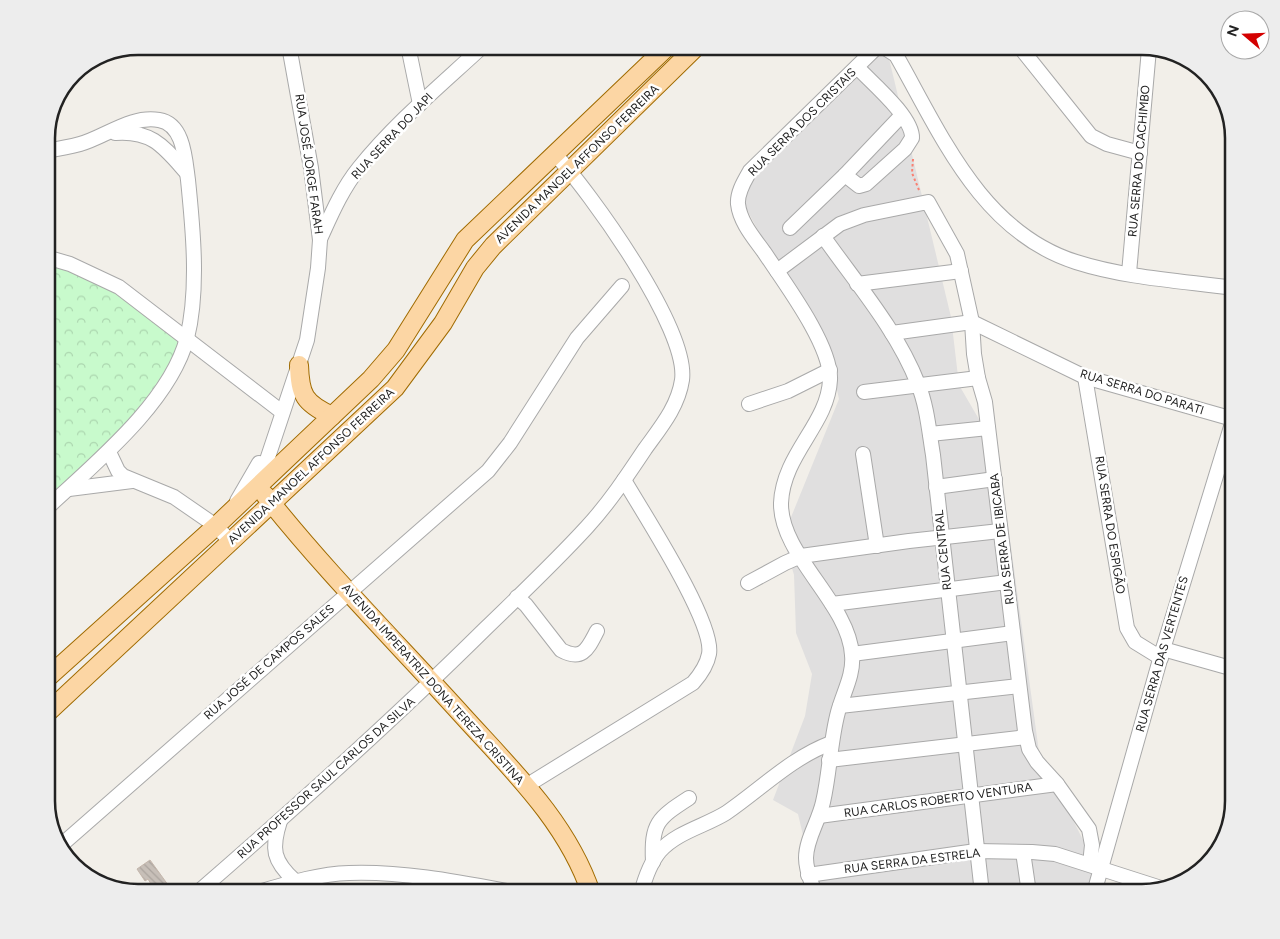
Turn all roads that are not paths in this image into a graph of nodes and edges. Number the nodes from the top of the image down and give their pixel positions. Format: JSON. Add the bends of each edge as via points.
{"nodes":[{"id":1,"x":292,"y":55,"type":"edge"},
{"id":2,"x":410,"y":55,"type":"edge"},
{"id":3,"x":472,"y":55,"type":"edge"},
{"id":4,"x":658,"y":55,"type":"edge"},
{"id":5,"x":688,"y":55,"type":"edge"},
{"id":6,"x":869,"y":55,"type":"edge"},
{"id":7,"x":896,"y":55,"type":"edge"},
{"id":8,"x":1026,"y":55,"type":"edge"},
{"id":9,"x":1148,"y":56,"type":"edge"},
{"id":10,"x":856,"y":67,"type":"junction"},
{"id":11,"x":420,"y":104,"type":"junction"},
{"id":12,"x":901,"y":116,"type":"junction"},
{"id":13,"x":110,"y":133,"type":"junction"},
{"id":14,"x":55,"y":149,"type":"edge"},
{"id":15,"x":1140,"y":153,"type":"junction"},
{"id":16,"x":554,"y":154,"type":"junction"},
{"id":17,"x":570,"y":171,"type":"junction"},
{"id":18,"x":187,"y":174,"type":"junction"},
{"id":19,"x":845,"y":175,"type":"junction"},
{"id":20,"x":790,"y":228,"type":"dead end"},
{"id":21,"x":823,"y":236,"type":"junction"},
{"id":22,"x":320,"y":240,"type":"junction"},
{"id":23,"x":55,"y":260,"type":"edge"},
{"id":24,"x":777,"y":271,"type":"junction"},
{"id":25,"x":961,"y":271,"type":"junction"},
{"id":26,"x":1129,"y":273,"type":"junction"},
{"id":27,"x":857,"y":284,"type":"junction"},
{"id":28,"x":622,"y":286,"type":"dead end"},
{"id":29,"x":1225,"y":287,"type":"edge"},
{"id":30,"x":972,"y":322,"type":"junction"},
{"id":31,"x":892,"y":333,"type":"junction"},
{"id":32,"x":186,"y":340,"type":"junction"},
{"id":33,"x":299,"y":364,"type":"junction"},
{"id":34,"x":830,"y":370,"type":"junction"},
{"id":35,"x":1085,"y":376,"type":"junction"},
{"id":36,"x":978,"y":378,"type":"junction"},
{"id":37,"x":918,"y":384,"type":"junction"},
{"id":38,"x":864,"y":392,"type":"dead end"},
{"id":39,"x":749,"y":404,"type":"dead end"},
{"id":40,"x":282,"y":412,"type":"junction"},
{"id":41,"x":1225,"y":415,"type":"edge"},
{"id":42,"x":332,"y":416,"type":"junction"},
{"id":43,"x":278,"y":427,"type":"junction"},
{"id":44,"x":988,"y":428,"type":"junction"},
{"id":45,"x":930,"y":434,"type":"junction"},
{"id":46,"x":1225,"y":448,"type":"edge"},
{"id":47,"x":109,"y":452,"type":"junction"},
{"id":48,"x":863,"y":454,"type":"dead end"},
{"id":49,"x":995,"y":479,"type":"junction"},
{"id":50,"x":624,"y":480,"type":"junction"},
{"id":51,"x":132,"y":481,"type":"junction"},
{"id":52,"x":258,"y":486,"type":"junction"},
{"id":53,"x":936,"y":487,"type":"junction"},
{"id":54,"x":69,"y":489,"type":"junction"},
{"id":55,"x":55,"y":501,"type":"edge"},
{"id":56,"x":272,"y":504,"type":"junction"},
{"id":57,"x":231,"y":511,"type":"junction"},
{"id":58,"x":216,"y":526,"type":"junction"},
{"id":59,"x":1000,"y":531,"type":"junction"},
{"id":60,"x":942,"y":538,"type":"junction"},
{"id":61,"x":231,"y":542,"type":"junction"},
{"id":62,"x":877,"y":546,"type":"junction"},
{"id":63,"x":801,"y":556,"type":"junction"},
{"id":64,"x":1007,"y":582,"type":"junction"},
{"id":65,"x":748,"y":583,"type":"dead end"},
{"id":66,"x":948,"y":590,"type":"junction"},
{"id":67,"x":349,"y":591,"type":"junction"},
{"id":68,"x":517,"y":597,"type":"junction"},
{"id":69,"x":832,"y":604,"type":"junction"},
{"id":70,"x":115,"y":617,"type":"junction"},
{"id":71,"x":597,"y":631,"type":"dead end"},
{"id":72,"x":131,"y":633,"type":"junction"},
{"id":73,"x":1013,"y":633,"type":"junction"},
{"id":74,"x":953,"y":640,"type":"junction"},
{"id":75,"x":852,"y":654,"type":"junction"},
{"id":76,"x":1162,"y":654,"type":"junction"},
{"id":77,"x":1225,"y":667,"type":"edge"},
{"id":78,"x":55,"y":672,"type":"edge"},
{"id":79,"x":432,"y":682,"type":"junction"},
{"id":80,"x":1019,"y":686,"type":"junction"},
{"id":81,"x":959,"y":692,"type":"junction"},
{"id":82,"x":55,"y":705,"type":"edge"},
{"id":83,"x":840,"y":706,"type":"junction"},
{"id":84,"x":1026,"y":737,"type":"junction"},
{"id":85,"x":832,"y":743,"type":"junction"},
{"id":86,"x":964,"y":745,"type":"junction"},
{"id":87,"x":829,"y":760,"type":"junction"},
{"id":88,"x":1058,"y":784,"type":"junction"},
{"id":89,"x":526,"y":786,"type":"junction"},
{"id":90,"x":970,"y":796,"type":"junction"},
{"id":91,"x":689,"y":798,"type":"dead end"},
{"id":92,"x":819,"y":816,"type":"junction"},
{"id":93,"x":280,"y":820,"type":"junction"},
{"id":94,"x":66,"y":842,"type":"edge"},
{"id":95,"x":976,"y":851,"type":"junction"},
{"id":96,"x":1023,"y":852,"type":"junction"},
{"id":97,"x":653,"y":862,"type":"junction"},
{"id":98,"x":1095,"y":867,"type":"junction"},
{"id":99,"x":808,"y":875,"type":"junction"},
{"id":100,"x":295,"y":882,"type":"junction"},
{"id":101,"x":1147,"y":883,"type":"edge"},
{"id":102,"x":207,"y":884,"type":"edge"},
{"id":103,"x":288,"y":884,"type":"edge"},
{"id":104,"x":466,"y":884,"type":"edge"},
{"id":105,"x":588,"y":884,"type":"edge"},
{"id":106,"x":644,"y":884,"type":"edge"},
{"id":107,"x":812,"y":884,"type":"edge"},
{"id":108,"x":981,"y":884,"type":"edge"},
{"id":109,"x":1028,"y":884,"type":"edge"},
{"id":110,"x":1094,"y":884,"type":"edge"}],
"edges":[{"from":1,"to":22,"type":"street","name":"RUA JOSÉ JORGE FARAH"},
{"from":2,"to":11,"type":"street"},
{"from":3,"to":11,"type":"street","name":"RUA SERRA DO JAPI"},
{"from":4,"to":16,"type":"main road","name":"AVENIDA MANOEL AFFONSO FERREIRA"},
{"from":5,"to":17,"type":"main road","name":"AVENIDA MANOEL AFFONSO FERREIRA"},
{"from":6,"to":10,"type":"street","name":"RUA SERRA DOS CRISTAIS"},
{"from":7,"to":26,"type":"street","via":[[966,177],[1002,217],[1055,254]]},
{"from":8,"to":15,"type":"street","via":[[1092,136],[1122,150]]},
{"from":9,"to":15,"type":"street","name":"RUA SERRA DO CACHIMBO"},
{"from":10,"to":12,"type":"street"},
{"from":10,"to":24,"type":"street","name":"RUA SERRA DOS CRISTAIS","via":[[750,171],[741,188],[738,203],[746,227]]},
{"from":11,"to":22,"type":"street","name":"RUA SERRA DO JAPI","via":[[358,168]]},
{"from":12,"to":19,"type":"street"},
{"from":12,"to":19,"type":"street","via":[[912,133],[905,149],[866,184],[859,186]]},
{"from":13,"to":14,"type":"street"},
{"from":13,"to":18,"type":"street","via":[[130,132],[146,136],[164,146]]},
{"from":13,"to":18,"type":"street","via":[[141,120],[170,124],[178,133]]},
{"from":15,"to":26,"type":"street","name":"RUA SERRA DO CACHIMBO"},
{"from":16,"to":17,"type":"street","name":"RUA PROFESSOR SAUL CARLOS DA SILVA"},
{"from":16,"to":42,"type":"main road","name":"AVENIDA MANOEL AFFONSO FERREIRA","via":[[465,240],[396,350]]},
{"from":17,"to":50,"type":"street","name":"RUA PROFESSOR SAUL CARLOS DA SILVA","via":[[640,271],[676,341],[682,362],[679,396]]},
{"from":17,"to":56,"type":"main road","name":"AVENIDA MANOEL AFFONSO FERREIRA","via":[[492,246],[475,268],[443,323],[395,388]]},
{"from":18,"to":32,"type":"street","via":[[193,303]]},
{"from":19,"to":20,"type":"street"},
{"from":21,"to":24,"type":"street"},
{"from":21,"to":25,"type":"street","name":"RUA SERRA DE IBICABA","via":[[840,224],[864,216],[928,202],[949,238]]},
{"from":21,"to":27,"type":"street","name":"RUA CENTRAL"},
{"from":22,"to":33,"type":"street","name":"RUA JOSÉ JORGE FARAH","via":[[314,301]]},
{"from":23,"to":32,"type":"street","via":[[119,286]]},
{"from":24,"to":34,"type":"street","name":"RUA SERRA DOS CRISTAIS","via":[[817,334]]},
{"from":25,"to":27,"type":"street"},
{"from":25,"to":30,"type":"street","name":"RUA SERRA DE IBICABA"},
{"from":26,"to":29,"type":"street"},
{"from":27,"to":31,"type":"street","name":"RUA CENTRAL"},
{"from":28,"to":67,"type":"street","name":"RUA JOSÉ DE CAMPOS SALES","via":[[577,338],[510,443],[488,471]]},
{"from":30,"to":31,"type":"street"},
{"from":30,"to":35,"type":"street","name":"RUA SERRA DO PARATI"},
{"from":30,"to":36,"type":"street","name":"RUA SERRA DE IBICABA"},
{"from":31,"to":37,"type":"street","name":"RUA CENTRAL"},
{"from":32,"to":40,"type":"street"},
{"from":32,"to":47,"type":"street","via":[[165,384]]},
{"from":33,"to":40,"type":"street","name":"RUA JOSÉ JORGE FARAH"},
{"from":33,"to":42,"type":"main road","via":[[305,398]]},
{"from":34,"to":39,"type":"street","via":[[788,391]]},
{"from":34,"to":63,"type":"street","name":"RUA SERRA DOS CRISTAIS","via":[[823,411],[794,456],[782,494],[782,516]]},
{"from":35,"to":41,"type":"street","name":"RUA SERRA DO PARATI"},
{"from":35,"to":76,"type":"street","name":"RUA SERRA DO ESPIGÃO","via":[[1127,628],[1135,642]]},
{"from":36,"to":37,"type":"street"},
{"from":36,"to":44,"type":"street","name":"RUA SERRA DE IBICABA"},
{"from":37,"to":38,"type":"street"},
{"from":37,"to":45,"type":"street","name":"RUA CENTRAL"},
{"from":40,"to":43,"type":"street","name":"RUA JOSÉ JORGE FARAH"},
{"from":42,"to":52,"type":"main road","name":"AVENIDA MANOEL AFFONSO FERREIRA"},
{"from":43,"to":52,"type":"street","name":"RUA JOSÉ JORGE FARAH"},
{"from":43,"to":57,"type":"street","name":"RUA JOSÉ JORGE FARAH"},
{"from":44,"to":45,"type":"street"},
{"from":44,"to":49,"type":"street","name":"RUA SERRA DE IBICABA"},
{"from":45,"to":53,"type":"street","name":"RUA CENTRAL"},
{"from":46,"to":76,"type":"street","name":"RUA SERRA DAS VERTENTES"},
{"from":47,"to":51,"type":"street","via":[[118,470]]},
{"from":47,"to":54,"type":"street"},
{"from":48,"to":62,"type":"street"},
{"from":49,"to":53,"type":"street"},
{"from":49,"to":59,"type":"street","name":"RUA SERRA DE IBICABA"},
{"from":50,"to":68,"type":"street","name":"RUA PROFESSOR SAUL CARLOS DA SILVA","via":[[588,526]]},
{"from":50,"to":89,"type":"street","via":[[678,572],[708,637],[709,653],[702,672],[692,683]]},
{"from":51,"to":54,"type":"street"},
{"from":51,"to":58,"type":"street","via":[[174,497]]},
{"from":52,"to":56,"type":"main road","name":"AVENIDA IMPERATRIZ DONA TEREZA CRISTINA"},
{"from":52,"to":57,"type":"main road","name":"AVENIDA MANOEL AFFONSO FERREIRA"},
{"from":53,"to":60,"type":"street","name":"RUA CENTRAL"},
{"from":54,"to":55,"type":"street"},
{"from":56,"to":61,"type":"main road","name":"AVENIDA MANOEL AFFONSO FERREIRA"},
{"from":56,"to":67,"type":"main road","name":"AVENIDA IMPERATRIZ DONA TEREZA CRISTINA"},
{"from":57,"to":58,"type":"main road","name":"AVENIDA MANOEL AFFONSO FERREIRA"},
{"from":58,"to":61,"type":"street"},
{"from":58,"to":70,"type":"main road","name":"AVENIDA MANOEL AFFONSO FERREIRA"},
{"from":59,"to":60,"type":"street"},
{"from":59,"to":64,"type":"street","name":"RUA SERRA DE IBICABA"},
{"from":60,"to":62,"type":"street"},
{"from":60,"to":66,"type":"street","name":"RUA CENTRAL"},
{"from":61,"to":72,"type":"main road","name":"AVENIDA MANOEL AFFONSO FERREIRA"},
{"from":62,"to":63,"type":"street"},
{"from":63,"to":65,"type":"street"},
{"from":63,"to":69,"type":"street","name":"RUA SERRA DOS CRISTAIS"},
{"from":64,"to":66,"type":"street"},
{"from":64,"to":73,"type":"street","name":"RUA SERRA DE IBICABA"},
{"from":66,"to":69,"type":"street"},
{"from":66,"to":74,"type":"street","name":"RUA CENTRAL"},
{"from":67,"to":79,"type":"main road","name":"AVENIDA IMPERATRIZ DONA TEREZA CRISTINA"},
{"from":67,"to":94,"type":"street","name":"RUA JOSÉ DE CAMPOS SALES"},
{"from":68,"to":71,"type":"street","via":[[561,650],[569,654],[578,655],[586,651]]},
{"from":68,"to":79,"type":"street","name":"RUA PROFESSOR SAUL CARLOS DA SILVA"},
{"from":69,"to":75,"type":"street","name":"RUA SERRA DOS CRISTAIS","via":[[848,636]]},
{"from":70,"to":72,"type":"main road"},
{"from":70,"to":78,"type":"main road","name":"AVENIDA MANOEL AFFONSO FERREIRA"},
{"from":72,"to":82,"type":"main road","name":"AVENIDA MANOEL AFFONSO FERREIRA"},
{"from":73,"to":74,"type":"street"},
{"from":73,"to":80,"type":"street","name":"RUA SERRA DE IBICABA"},
{"from":74,"to":75,"type":"street"},
{"from":74,"to":81,"type":"street","name":"RUA CENTRAL"},
{"from":75,"to":83,"type":"street","name":"RUA SERRA DOS CRISTAIS","via":[[851,675]]},
{"from":76,"to":77,"type":"street","name":"RUA SERRA DO ESPIGÃO"},
{"from":76,"to":98,"type":"street","name":"RUA SERRA DAS VERTENTES"},
{"from":79,"to":89,"type":"main road","name":"AVENIDA IMPERATRIZ DONA TEREZA CRISTINA"},
{"from":79,"to":93,"type":"street","name":"RUA PROFESSOR SAUL CARLOS DA SILVA"},
{"from":80,"to":81,"type":"street"},
{"from":80,"to":84,"type":"street","name":"RUA SERRA DE IBICABA"},
{"from":81,"to":83,"type":"street"},
{"from":81,"to":86,"type":"street","name":"RUA CENTRAL"},
{"from":83,"to":85,"type":"street","name":"RUA SERRA DOS CRISTAIS"},
{"from":84,"to":86,"type":"street"},
{"from":84,"to":88,"type":"street","name":"RUA SERRA DE IBICABA","via":[[1037,762]]},
{"from":85,"to":87,"type":"street","name":"RUA SERRA DOS CRISTAIS"},
{"from":85,"to":97,"type":"street","via":[[806,754],[726,812],[675,839],[661,850]]},
{"from":86,"to":87,"type":"street"},
{"from":86,"to":90,"type":"street","name":"RUA CENTRAL"},
{"from":87,"to":92,"type":"street","name":"RUA SERRA DOS CRISTAIS"},
{"from":88,"to":90,"type":"street","name":"RUA CARLOS ROBERTO VENTURA"},
{"from":88,"to":98,"type":"street","name":"RUA SERRA DE IBICABA","via":[[1092,836]]},
{"from":89,"to":105,"type":"main road","name":"AVENIDA IMPERATRIZ DONA TEREZA CRISTINA","via":[[559,826]]},
{"from":90,"to":92,"type":"street","name":"RUA CARLOS ROBERTO VENTURA"},
{"from":90,"to":95,"type":"street","name":"RUA CENTRAL"},
{"from":91,"to":97,"type":"street","via":[[663,815],[654,829]]},
{"from":92,"to":99,"type":"street","name":"RUA SERRA DOS CRISTAIS","via":[[806,857]]},
{"from":93,"to":100,"type":"street","via":[[275,854],[282,869]]},
{"from":93,"to":102,"type":"street","name":"RUA PROFESSOR SAUL CARLOS DA SILVA"},
{"from":95,"to":96,"type":"street","name":"RUA SERRA DA ESTRELA"},
{"from":95,"to":99,"type":"street","name":"RUA SERRA DA ESTRELA"},
{"from":95,"to":108,"type":"street","name":"RUA CENTRAL"},
{"from":96,"to":98,"type":"street","name":"RUA SERRA DA ESTRELA","via":[[1055,854]]},
{"from":96,"to":109,"type":"street"},
{"from":97,"to":106,"type":"street"},
{"from":98,"to":101,"type":"street","name":"RUA SERRA DA ESTRELA"},
{"from":98,"to":110,"type":"street","name":"RUA SERRA DAS VERTENTES"},
{"from":99,"to":107,"type":"street","name":"RUA SERRA DOS CRISTAIS"},
{"from":100,"to":103,"type":"street"},
{"from":100,"to":104,"type":"street","via":[[334,874],[377,874]]}]}
